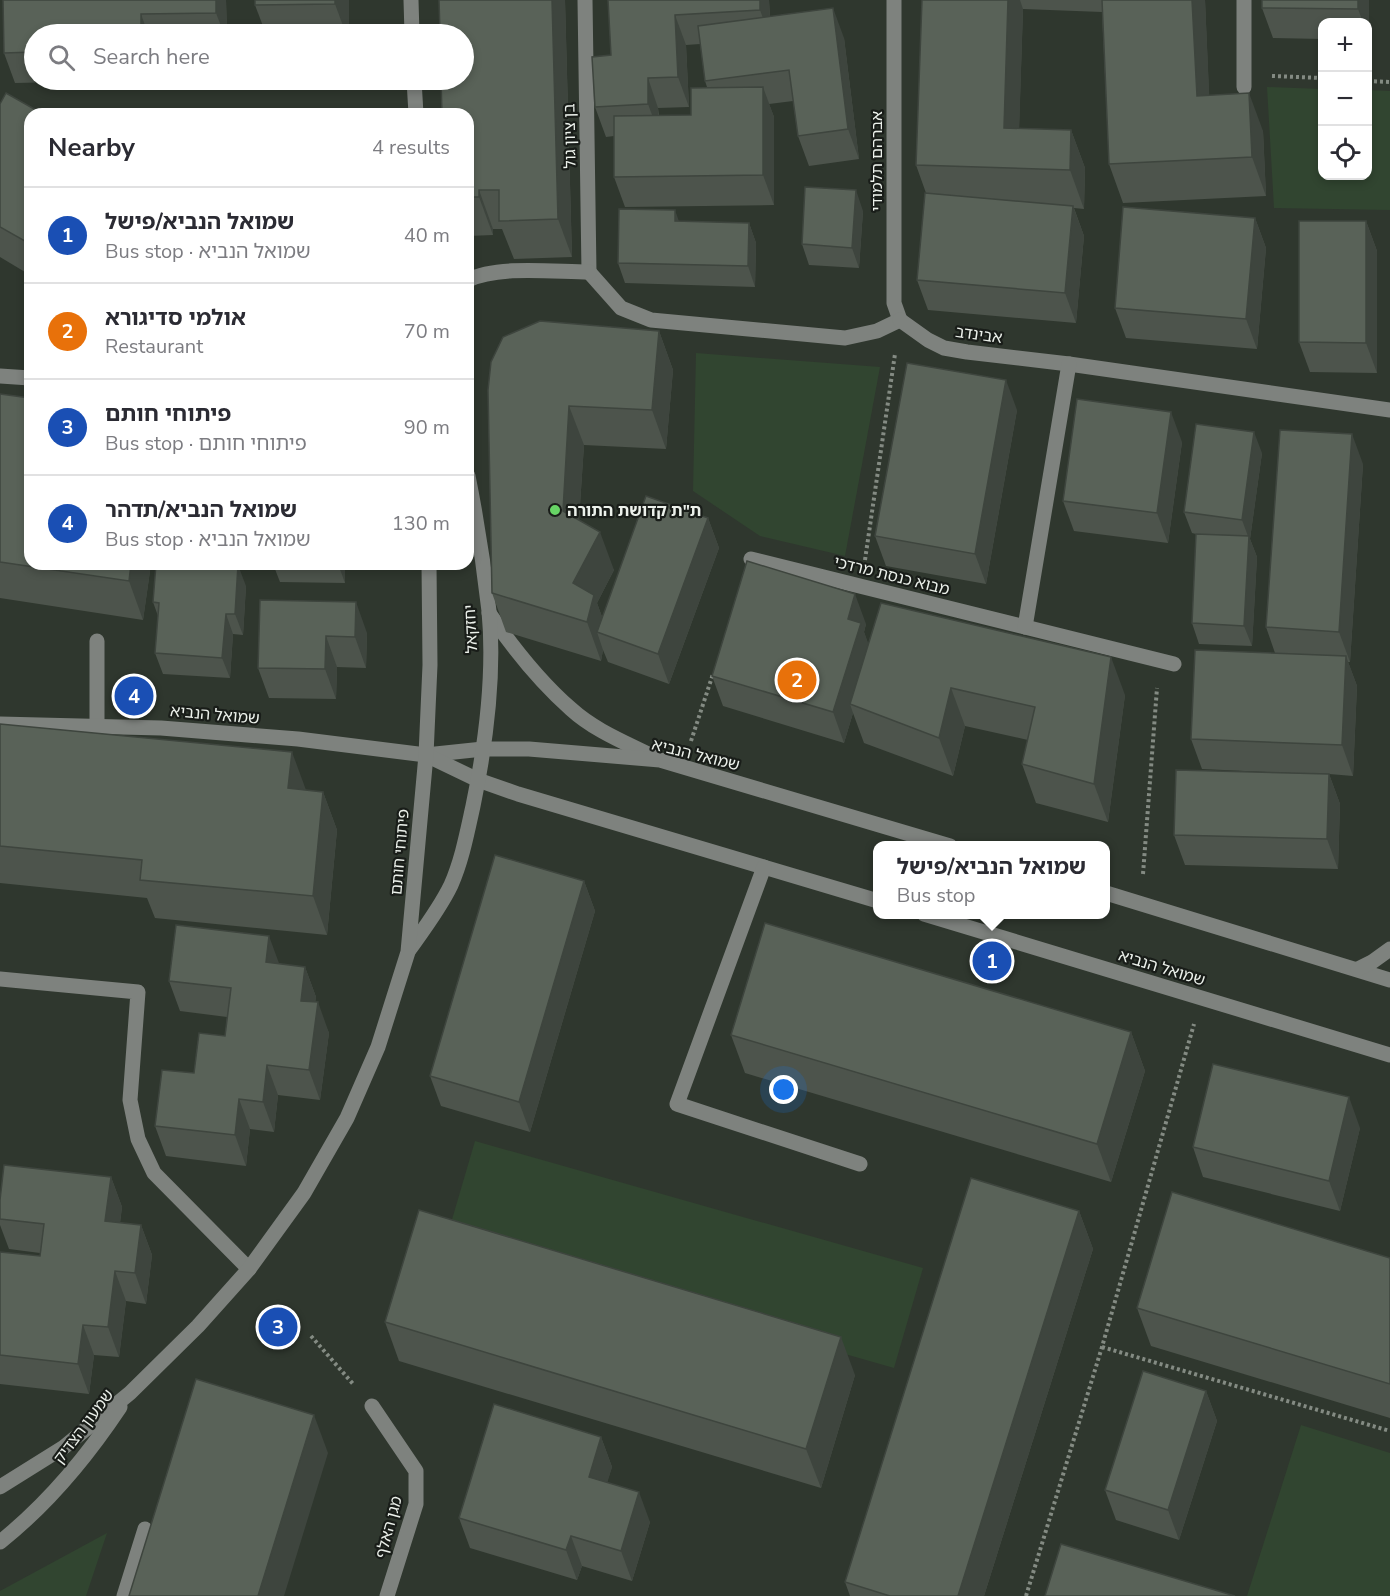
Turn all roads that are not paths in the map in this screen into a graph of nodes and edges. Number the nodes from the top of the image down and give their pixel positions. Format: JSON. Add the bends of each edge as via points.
{"nodes":[{"id":1,"x":411,"y":0,"type":"edge"},
{"id":2,"x":585,"y":0,"type":"edge"},
{"id":3,"x":894,"y":0,"type":"edge"},
{"id":4,"x":1244,"y":0,"type":"edge"},
{"id":5,"x":412,"y":24,"type":"edge"},
{"id":6,"x":1244,"y":81,"type":"road end"},
{"id":7,"x":415,"y":90,"type":"edge"},
{"id":8,"x":416,"y":108,"type":"edge"},
{"id":9,"x":589,"y":272,"type":"junction"},
{"id":10,"x":474,"y":277,"type":"edge"},
{"id":11,"x":900,"y":320,"type":"junction"},
{"id":12,"x":1068,"y":364,"type":"junction"},
{"id":13,"x":0,"y":376,"type":"edge"},
{"id":14,"x":24,"y":378,"type":"edge"},
{"id":15,"x":1390,"y":410,"type":"edge"},
{"id":16,"x":474,"y":506,"type":"edge"},
{"id":17,"x":751,"y":559,"type":"dead end"},
{"id":18,"x":429,"y":570,"type":"edge"},
{"id":19,"x":489,"y":613,"type":"junction"},
{"id":20,"x":1025,"y":627,"type":"junction"},
{"id":21,"x":97,"y":641,"type":"dead end"},
{"id":22,"x":1167,"y":662,"type":"road end"},
{"id":23,"x":0,"y":724,"type":"edge"},
{"id":24,"x":97,"y":726,"type":"junction"},
{"id":25,"x":483,"y":749,"type":"junction"},
{"id":26,"x":426,"y":755,"type":"junction"},
{"id":27,"x":660,"y":760,"type":"junction"},
{"id":28,"x":478,"y":780,"type":"junction"},
{"id":29,"x":934,"y":841,"type":"edge"},
{"id":30,"x":764,"y":867,"type":"junction"},
{"id":31,"x":1110,"y":894,"type":"edge"},
{"id":32,"x":873,"y":900,"type":"edge"},
{"id":33,"x":937,"y":919,"type":"edge"},
{"id":34,"x":1390,"y":949,"type":"edge"},
{"id":35,"x":408,"y":952,"type":"junction"},
{"id":36,"x":1358,"y":969,"type":"junction"},
{"id":37,"x":0,"y":979,"type":"edge"},
{"id":38,"x":1390,"y":980,"type":"edge"},
{"id":39,"x":1390,"y":1055,"type":"edge"},
{"id":40,"x":860,"y":1164,"type":"dead end"},
{"id":41,"x":249,"y":1269,"type":"junction"},
{"id":42,"x":130,"y":1392,"type":"junction"},
{"id":43,"x":372,"y":1407,"type":"road end"},
{"id":44,"x":0,"y":1487,"type":"edge"},
{"id":45,"x":145,"y":1529,"type":"dead end"},
{"id":46,"x":0,"y":1542,"type":"edge"},
{"id":47,"x":124,"y":1596,"type":"edge"},
{"id":48,"x":387,"y":1596,"type":"edge"}],
"edges":[{"from":1,"to":5,"type":"street"},
{"from":2,"to":9,"type":"street","name":"בן ציון גול"},
{"from":3,"to":11,"type":"street","name":"אברהם תלמודי","via":[[894,303]]},
{"from":4,"to":6,"type":"street"},
{"from":7,"to":8,"type":"street"},
{"from":9,"to":10,"type":"street","via":[[499,272]]},
{"from":9,"to":11,"type":"street","via":[[621,308],[651,320],[845,338],[877,331]]},
{"from":11,"to":12,"type":"street","name":"אבינדב","via":[[944,348]]},
{"from":12,"to":15,"type":"street","name":"אבינדב"},
{"from":12,"to":20,"type":"street"},
{"from":13,"to":14,"type":"street"},
{"from":16,"to":19,"type":"street","name":"יחזקאל"},
{"from":17,"to":20,"type":"street","name":"מבוא כנסת מרדכי"},
{"from":18,"to":26,"type":"street"},
{"from":19,"to":25,"type":"street","name":"יחזקאל","via":[[490,674]]},
{"from":19,"to":27,"type":"street","via":[[527,665],[572,710],[601,730]]},
{"from":20,"to":22,"type":"street","name":"מבוא כנסת מרדכי"},
{"from":21,"to":24,"type":"street"},
{"from":23,"to":24,"type":"street","name":"שמואל הנביא"},
{"from":24,"to":26,"type":"street","name":"שמואל הנביא","via":[[286,738]]},
{"from":25,"to":26,"type":"street","name":"שמואל הנביא"},
{"from":25,"to":27,"type":"street","name":"שמואל הנביא","via":[[540,749]]},
{"from":25,"to":28,"type":"street","name":"יחזקאל"},
{"from":26,"to":28,"type":"street","name":"שמואל הנביא"},
{"from":26,"to":35,"type":"street","name":"פיתוחי חותם"},
{"from":27,"to":29,"type":"street","name":"שמואל הנביא"},
{"from":28,"to":30,"type":"street","name":"שמואל הנביא"},
{"from":28,"to":35,"type":"street","name":"פיתוחי חותם","via":[[464,850],[451,885]]},
{"from":30,"to":32,"type":"street","name":"שמואל הנביא"},
{"from":30,"to":40,"type":"street","via":[[677,1104]]},
{"from":31,"to":36,"type":"street"},
{"from":33,"to":39,"type":"street","name":"שמואל הנביא"},
{"from":34,"to":36,"type":"street"},
{"from":35,"to":41,"type":"street","name":"פיתוחי חותם","via":[[378,1047],[347,1119],[304,1193]]},
{"from":36,"to":38,"type":"street"},
{"from":37,"to":41,"type":"street","via":[[138,992],[130,1100],[138,1139],[154,1173]]},
{"from":41,"to":42,"type":"street","name":"פיתוחי חותם"},
{"from":42,"to":44,"type":"street","name":"שמעון הצדיק","via":[[64,1447]]},
{"from":42,"to":46,"type":"street","name":"שמעון הצדיק","via":[[93,1447],[55,1492]]},
{"from":43,"to":48,"type":"street","name":"מגן האלף","via":[[416,1471],[416,1504]]},
{"from":45,"to":47,"type":"street"}]}
